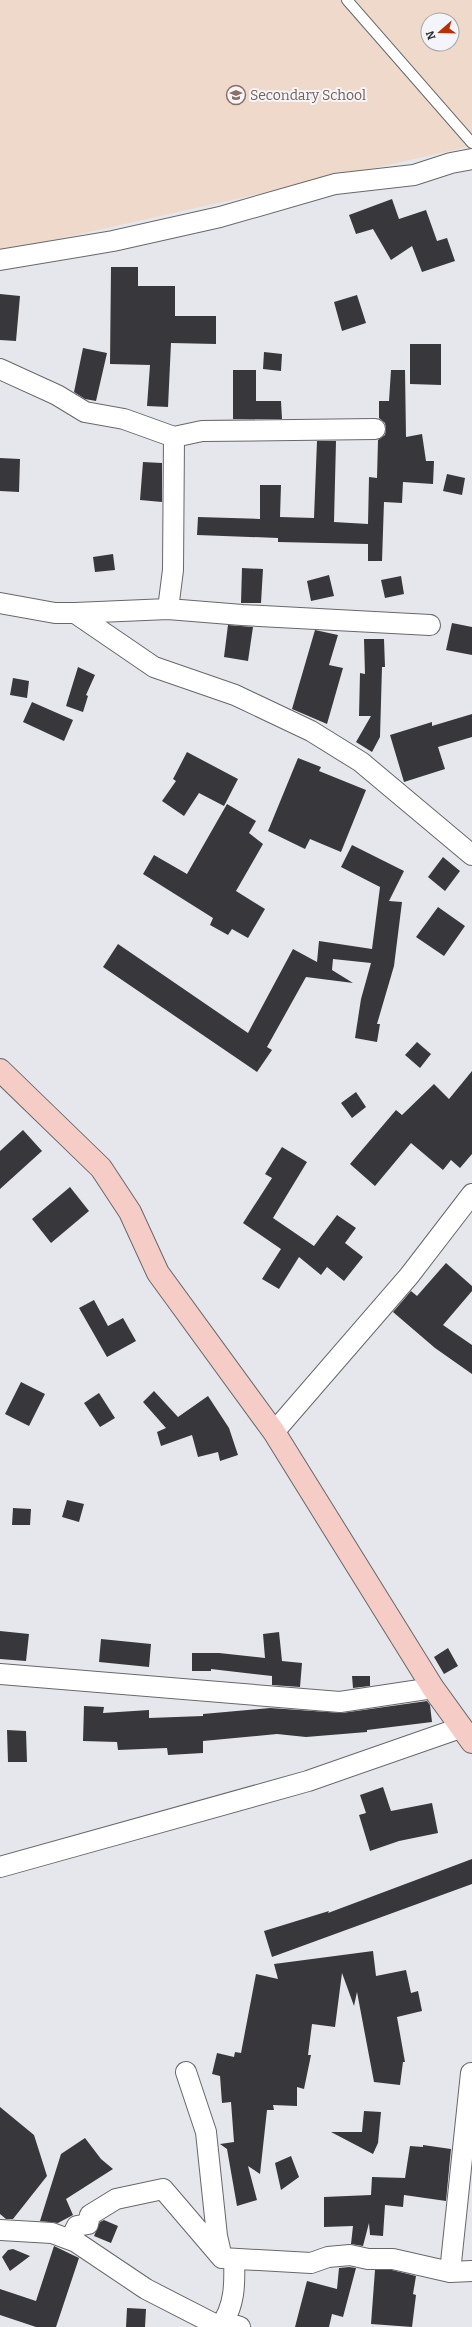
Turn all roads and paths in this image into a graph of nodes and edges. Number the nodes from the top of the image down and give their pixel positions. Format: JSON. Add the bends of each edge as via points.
{"nodes":[{"id":1,"x":347,"y":0,"type":"edge"},
{"id":2,"x":472,"y":143,"type":"edge"},
{"id":3,"x":472,"y":159,"type":"edge"},
{"id":4,"x":0,"y":260,"type":"edge"},
{"id":5,"x":0,"y":369,"type":"edge"},
{"id":6,"x":375,"y":429,"type":"dead end"},
{"id":7,"x":174,"y":437,"type":"junction"},
{"id":8,"x":0,"y":603,"type":"edge"},
{"id":9,"x":168,"y":609,"type":"junction"},
{"id":10,"x":75,"y":613,"type":"junction"},
{"id":11,"x":430,"y":625,"type":"dead end"},
{"id":12,"x":472,"y":855,"type":"edge"},
{"id":13,"x":0,"y":1070,"type":"edge"},
{"id":14,"x":472,"y":1194,"type":"edge"},
{"id":15,"x":274,"y":1432,"type":"junction"},
{"id":16,"x":0,"y":1674,"type":"edge"},
{"id":17,"x":433,"y":1688,"type":"junction"},
{"id":18,"x":466,"y":1735,"type":"edge"},
{"id":19,"x":0,"y":1867,"type":"edge"},
{"id":20,"x":186,"y":2072,"type":"dead end"},
{"id":21,"x":471,"y":2073,"type":"edge"},
{"id":22,"x":0,"y":2230,"type":"edge"},
{"id":23,"x":76,"y":2242,"type":"junction"},
{"id":24,"x":228,"y":2258,"type":"junction"},
{"id":25,"x":472,"y":2271,"type":"edge"},
{"id":26,"x":450,"y":2272,"type":"junction"},
{"id":27,"x":220,"y":2327,"type":"edge"},
{"id":28,"x":240,"y":2327,"type":"edge"}],
"edges":[{"from":1,"to":2,"type":"lane"},
{"from":3,"to":4,"type":"street","via":[[414,175],[335,184],[213,218],[113,241]]},
{"from":5,"to":7,"type":"street","via":[[57,395],[85,412],[124,419]]},
{"from":6,"to":7,"type":"street","via":[[202,432]]},
{"from":7,"to":9,"type":"street","via":[[173,570]]},
{"from":8,"to":10,"type":"street","via":[[56,613]]},
{"from":9,"to":10,"type":"street"},
{"from":9,"to":11,"type":"street"},
{"from":10,"to":12,"type":"street","via":[[154,667],[235,695],[311,731],[361,762]]},
{"from":13,"to":15,"type":"main road","via":[[101,1168],[130,1212],[158,1273]]},
{"from":14,"to":15,"type":"street","via":[[409,1276]]},
{"from":15,"to":17,"type":"main road"},
{"from":16,"to":17,"type":"street","via":[[340,1702]]},
{"from":17,"to":18,"type":"main road"},
{"from":18,"to":19,"type":"street"},
{"from":20,"to":24,"type":"street","via":[[206,2132],[217,2236]]},
{"from":21,"to":26,"type":"street"},
{"from":22,"to":23,"type":"street","via":[[52,2233]]},
{"from":23,"to":24,"type":"street","via":[[73,2234],[77,2226],[88,2224],[90,2215],[116,2199],[163,2189]]},
{"from":23,"to":27,"type":"street","via":[[146,2289]]},
{"from":24,"to":26,"type":"street","via":[[311,2263],[350,2255],[368,2259],[393,2259]]},
{"from":24,"to":27,"type":"street","via":[[235,2281],[233,2303]]},
{"from":25,"to":26,"type":"street"},
{"from":27,"to":28,"type":"street","via":[[231,2324]]}]}
